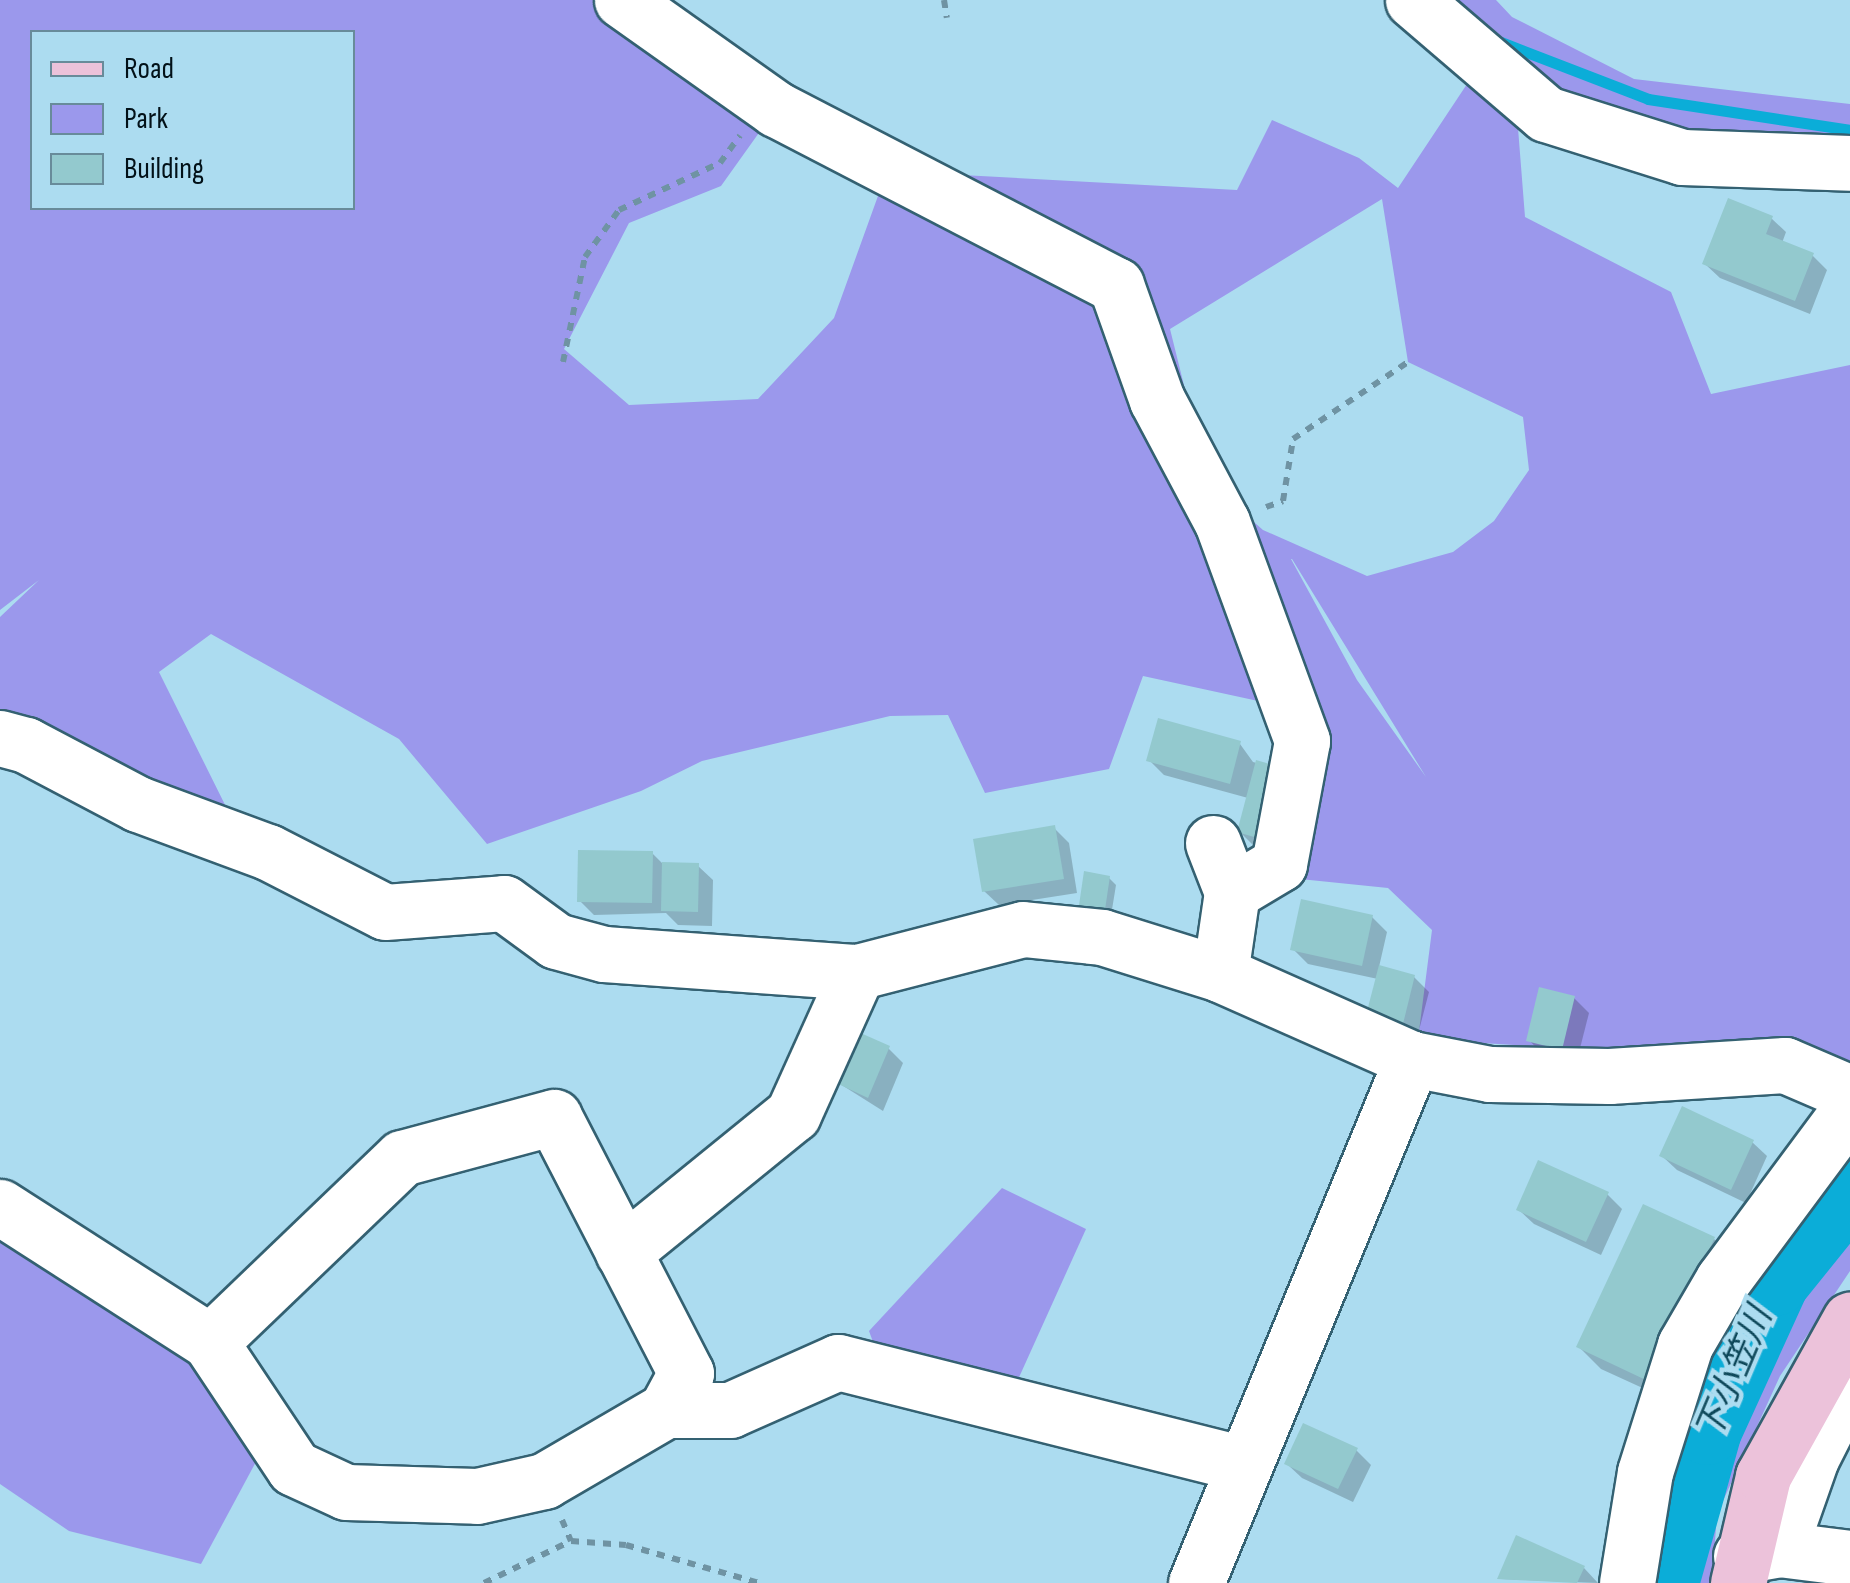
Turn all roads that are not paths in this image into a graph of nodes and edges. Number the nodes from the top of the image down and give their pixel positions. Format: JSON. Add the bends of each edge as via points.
{"nodes":[{"id":1,"x":622,"y":0,"type":"edge"},
{"id":2,"x":1413,"y":0,"type":"edge"},
{"id":3,"x":1850,"y":163,"type":"edge"},
{"id":4,"x":0,"y":738,"type":"edge"},
{"id":5,"x":857,"y":972,"type":"junction"},
{"id":6,"x":1220,"y":974,"type":"junction"},
{"id":7,"x":1412,"y":1059,"type":"junction"},
{"id":8,"x":1850,"y":1094,"type":"edge"},
{"id":9,"x":1850,"y":1109,"type":"edge"},
{"id":10,"x":0,"y":1207,"type":"edge"},
{"id":11,"x":622,"y":1252,"type":"junction"},
{"id":12,"x":1850,"y":1320,"type":"edge"},
{"id":13,"x":210,"y":1342,"type":"junction"},
{"id":14,"x":1850,"y":1382,"type":"edge"},
{"id":15,"x":666,"y":1410,"type":"junction"},
{"id":16,"x":1244,"y":1464,"type":"junction"},
{"id":17,"x":1850,"y":1558,"type":"edge"},
{"id":18,"x":1752,"y":1563,"type":"edge"},
{"id":19,"x":1196,"y":1583,"type":"edge"},
{"id":20,"x":1627,"y":1583,"type":"edge"}],
"edges":[{"from":1,"to":6,"type":"street","via":[[764,102],[1116,285],[1157,400],[1222,522],[1302,740],[1280,864],[1223,868]]},
{"from":2,"to":3,"type":"street","via":[[1546,114],[1682,157]]},
{"from":4,"to":5,"type":"street","via":[[138,804],[268,852],[385,912],[504,903],[556,941],[604,954]]},
{"from":5,"to":6,"type":"street","via":[[1023,929],[1102,938]]},
{"from":5,"to":11,"type":"street","via":[[793,1114]]},
{"from":6,"to":7,"type":"street"},
{"from":7,"to":8,"type":"street","via":[[1490,1074],[1609,1076],[1785,1065]]},
{"from":7,"to":16,"type":"street"},
{"from":9,"to":20,"type":"street","via":[[1723,1280],[1685,1345],[1644,1472]]},
{"from":10,"to":13,"type":"street"},
{"from":11,"to":13,"type":"street","via":[[554,1118],[402,1158]]},
{"from":11,"to":15,"type":"street","via":[[686,1373]]},
{"from":12,"to":18,"type":"main road","via":[[1764,1476]]},
{"from":13,"to":15,"type":"street","via":[[294,1468],[346,1492],[477,1496],[544,1481]]},
{"from":14,"to":18,"type":"street"},
{"from":15,"to":16,"type":"street","via":[[730,1410],[838,1362]]},
{"from":16,"to":19,"type":"street"},
{"from":17,"to":18,"type":"street"}]}
